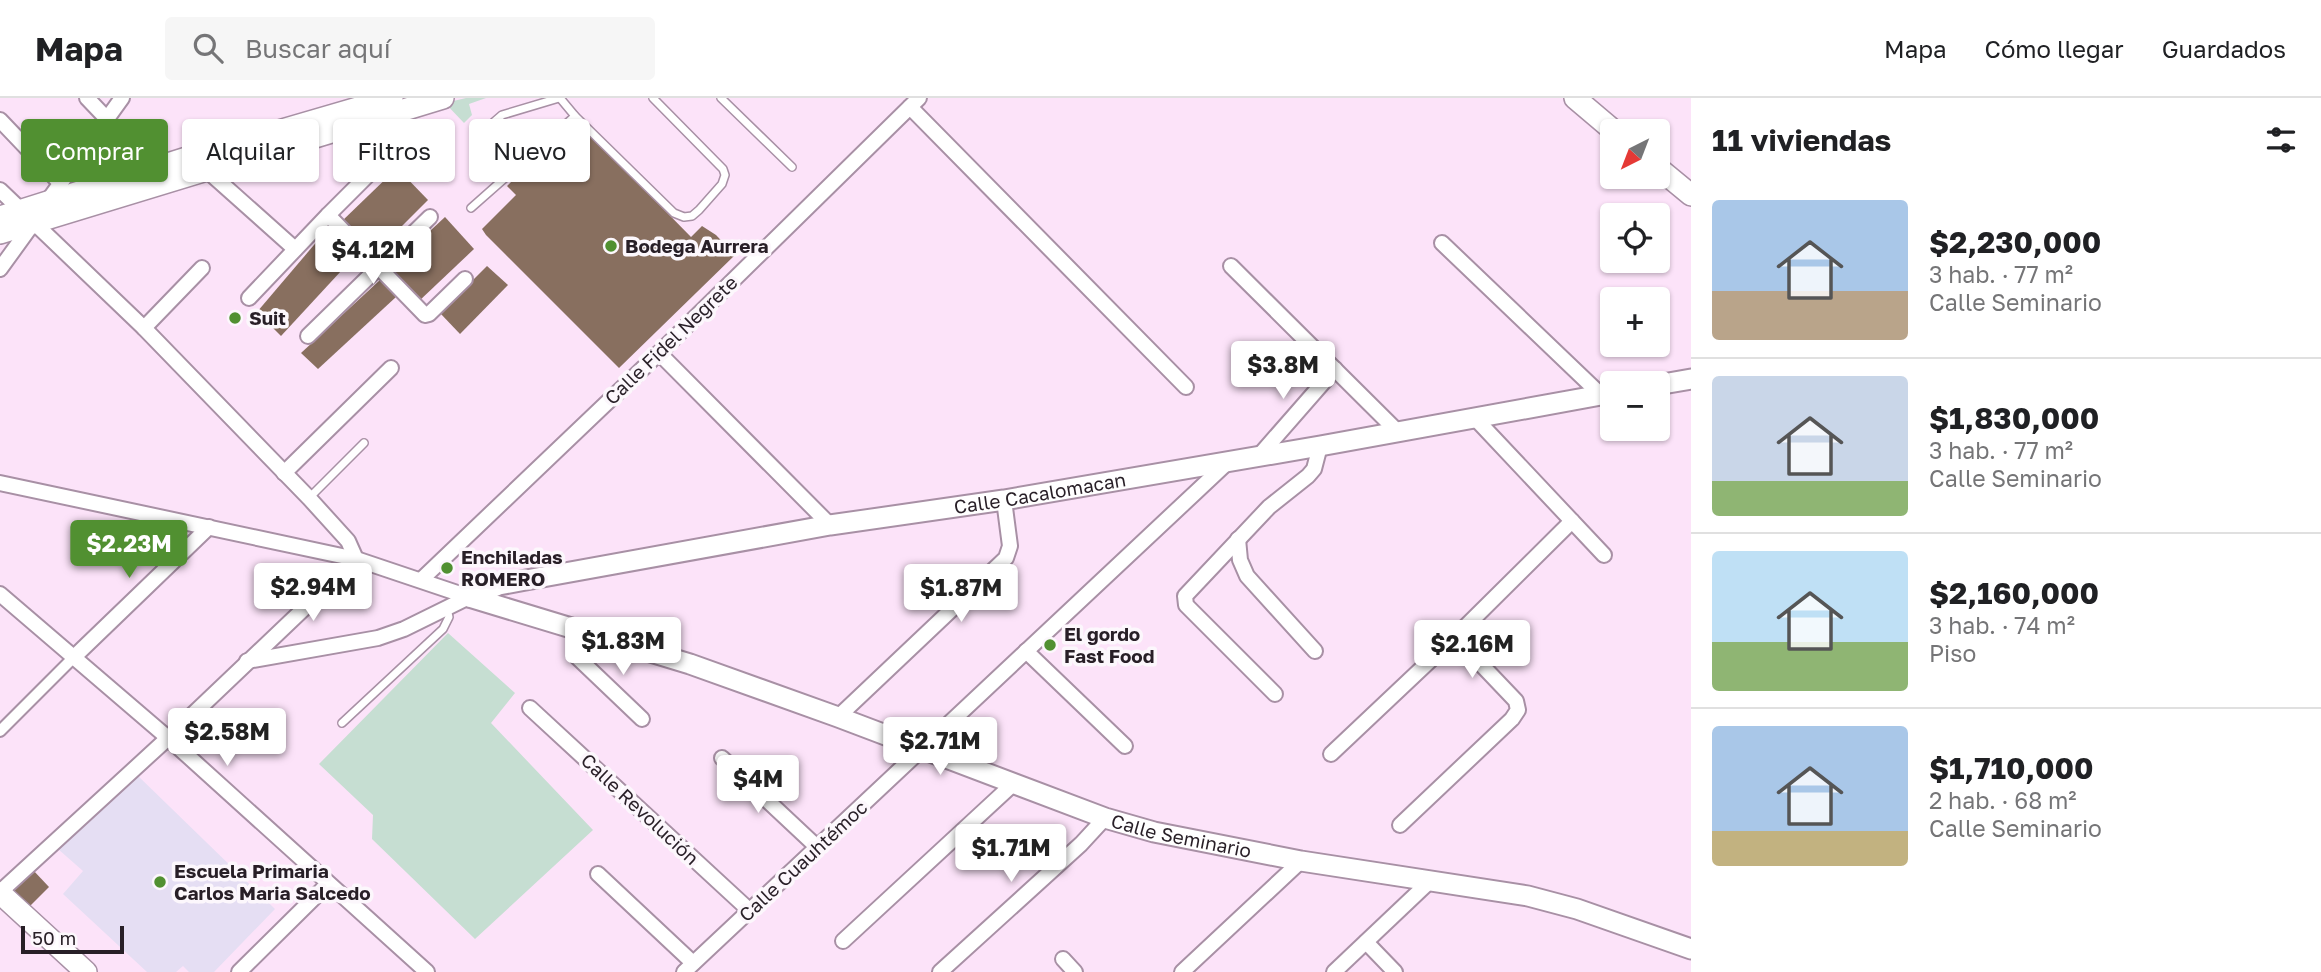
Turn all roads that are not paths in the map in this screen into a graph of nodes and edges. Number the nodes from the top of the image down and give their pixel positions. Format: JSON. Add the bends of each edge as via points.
{"nodes":[{"id":1,"x":87,"y":98,"type":"edge"},
{"id":2,"x":122,"y":98,"type":"edge"},
{"id":3,"x":443,"y":98,"type":"edge"},
{"id":4,"x":559,"y":98,"type":"edge"},
{"id":5,"x":653,"y":98,"type":"edge"},
{"id":6,"x":720,"y":98,"type":"edge"},
{"id":7,"x":1575,"y":98,"type":"edge"},
{"id":8,"x":406,"y":101,"type":"edge"},
{"id":9,"x":914,"y":102,"type":"edge"},
{"id":10,"x":575,"y":116,"type":"junction"},
{"id":11,"x":107,"y":119,"type":"edge"},
{"id":12,"x":109,"y":119,"type":"edge"},
{"id":13,"x":497,"y":119,"type":"edge"},
{"id":14,"x":572,"y":119,"type":"edge"},
{"id":15,"x":1600,"y":119,"type":"edge"},
{"id":16,"x":0,"y":120,"type":"edge"},
{"id":17,"x":319,"y":127,"type":"edge"},
{"id":18,"x":182,"y":167,"type":"edge"},
{"id":19,"x":792,"y":167,"type":"dead end"},
{"id":20,"x":182,"y":168,"type":"edge"},
{"id":21,"x":1670,"y":178,"type":"edge"},
{"id":22,"x":220,"y":182,"type":"edge"},
{"id":23,"x":361,"y":182,"type":"edge"},
{"id":24,"x":500,"y":182,"type":"edge"},
{"id":25,"x":61,"y":184,"type":"joint"},
{"id":26,"x":0,"y":190,"type":"edge"},
{"id":27,"x":1691,"y":195,"type":"edge"},
{"id":28,"x":47,"y":202,"type":"junction"},
{"id":29,"x":471,"y":208,"type":"dead end"},
{"id":30,"x":328,"y":215,"type":"junction"},
{"id":31,"x":0,"y":217,"type":"edge"},
{"id":32,"x":27,"y":217,"type":"junction"},
{"id":33,"x":430,"y":217,"type":"dead end"},
{"id":34,"x":0,"y":233,"type":"edge"},
{"id":35,"x":1442,"y":243,"type":"dead end"},
{"id":36,"x":295,"y":249,"type":"junction"},
{"id":37,"x":378,"y":266,"type":"junction"},
{"id":38,"x":1231,"y":266,"type":"dead end"},
{"id":39,"x":202,"y":268,"type":"dead end"},
{"id":40,"x":0,"y":269,"type":"edge"},
{"id":41,"x":465,"y":279,"type":"dead end"},
{"id":42,"x":249,"y":298,"type":"dead end"},
{"id":43,"x":144,"y":328,"type":"junction"},
{"id":44,"x":308,"y":336,"type":"dead end"},
{"id":45,"x":659,"y":353,"type":"junction"},
{"id":46,"x":391,"y":368,"type":"dead end"},
{"id":47,"x":1335,"y":369,"type":"junction"},
{"id":48,"x":1691,"y":379,"type":"edge"},
{"id":49,"x":1670,"y":383,"type":"edge"},
{"id":50,"x":1186,"y":387,"type":"dead end"},
{"id":51,"x":1600,"y":388,"type":"edge"},
{"id":52,"x":1600,"y":395,"type":"edge"},
{"id":53,"x":1474,"y":417,"type":"junction"},
{"id":54,"x":1397,"y":431,"type":"junction"},
{"id":55,"x":364,"y":443,"type":"dead end"},
{"id":56,"x":1320,"y":446,"type":"junction"},
{"id":57,"x":1258,"y":457,"type":"junction"},
{"id":58,"x":1228,"y":462,"type":"junction"},
{"id":59,"x":284,"y":473,"type":"junction"},
{"id":60,"x":0,"y":483,"type":"edge"},
{"id":61,"x":309,"y":498,"type":"junction"},
{"id":62,"x":1004,"y":500,"type":"junction"},
{"id":63,"x":1572,"y":521,"type":"junction"},
{"id":64,"x":830,"y":525,"type":"junction"},
{"id":65,"x":209,"y":527,"type":"junction"},
{"id":66,"x":1238,"y":539,"type":"junction"},
{"id":67,"x":1604,"y":555,"type":"dead end"},
{"id":68,"x":356,"y":559,"type":"junction"},
{"id":69,"x":421,"y":580,"type":"junction"},
{"id":70,"x":0,"y":594,"type":"edge"},
{"id":71,"x":469,"y":597,"type":"junction"},
{"id":72,"x":447,"y":608,"type":"junction"},
{"id":73,"x":593,"y":636,"type":"junction"},
{"id":74,"x":1455,"y":637,"type":"junction"},
{"id":75,"x":1315,"y":650,"type":"dead end"},
{"id":76,"x":1026,"y":651,"type":"junction"},
{"id":77,"x":73,"y":658,"type":"junction"},
{"id":78,"x":246,"y":662,"type":"junction"},
{"id":79,"x":1275,"y":694,"type":"dead end"},
{"id":80,"x":530,"y":708,"type":"dead end"},
{"id":81,"x":838,"y":717,"type":"junction"},
{"id":82,"x":642,"y":719,"type":"dead end"},
{"id":83,"x":342,"y":723,"type":"dead end"},
{"id":84,"x":0,"y":731,"type":"edge"},
{"id":85,"x":167,"y":738,"type":"junction"},
{"id":86,"x":1125,"y":746,"type":"dead end"},
{"id":87,"x":923,"y":749,"type":"junction"},
{"id":88,"x":1331,"y":754,"type":"dead end"},
{"id":89,"x":722,"y":758,"type":"dead end"},
{"id":90,"x":1013,"y":784,"type":"junction"},
{"id":91,"x":1105,"y":818,"type":"junction"},
{"id":92,"x":1399,"y":825,"type":"dead end"},
{"id":93,"x":817,"y":847,"type":"junction"},
{"id":94,"x":1301,"y":861,"type":"junction"},
{"id":95,"x":598,"y":874,"type":"dead end"},
{"id":96,"x":1429,"y":882,"type":"junction"},
{"id":97,"x":328,"y":884,"type":"junction"},
{"id":98,"x":0,"y":893,"type":"edge"},
{"id":99,"x":749,"y":910,"type":"junction"},
{"id":100,"x":843,"y":941,"type":"dead end"},
{"id":101,"x":1366,"y":943,"type":"junction"},
{"id":102,"x":1691,"y":949,"type":"edge"},
{"id":103,"x":1063,"y":959,"type":"dead end"},
{"id":104,"x":689,"y":967,"type":"edge"},
{"id":105,"x":86,"y":972,"type":"edge"},
{"id":106,"x":239,"y":972,"type":"edge"},
{"id":107,"x":427,"y":972,"type":"edge"},
{"id":108,"x":940,"y":972,"type":"edge"},
{"id":109,"x":1075,"y":972,"type":"edge"},
{"id":110,"x":1181,"y":972,"type":"edge"},
{"id":111,"x":1334,"y":972,"type":"edge"},
{"id":112,"x":1395,"y":972,"type":"edge"}],
"edges":[{"from":1,"to":11,"type":"street"},
{"from":2,"to":12,"type":"street"},
{"from":3,"to":8,"type":"main road"},
{"from":4,"to":10,"type":"lane"},
{"from":4,"to":13,"type":"lane"},
{"from":5,"to":10,"type":"lane","via":[[723,169],[722,184],[692,215],[674,213]]},
{"from":6,"to":19,"type":"lane"},
{"from":7,"to":15,"type":"main road"},
{"from":8,"to":17,"type":"main road"},
{"from":9,"to":45,"type":"street","name":"Calle Fidel Negrete"},
{"from":9,"to":50,"type":"street"},
{"from":10,"to":14,"type":"lane"},
{"from":16,"to":25,"type":"street"},
{"from":18,"to":28,"type":"main road"},
{"from":20,"to":32,"type":"main road"},
{"from":21,"to":27,"type":"main road"},
{"from":22,"to":36,"type":"street"},
{"from":23,"to":30,"type":"street"},
{"from":24,"to":29,"type":"lane"},
{"from":25,"to":28,"type":"street"},
{"from":26,"to":32,"type":"street"},
{"from":28,"to":32,"type":"main road"},
{"from":30,"to":36,"type":"street"},
{"from":30,"to":37,"type":"street"},
{"from":31,"to":32,"type":"main road"},
{"from":32,"to":34,"type":"main road"},
{"from":32,"to":40,"type":"street"},
{"from":32,"to":43,"type":"street"},
{"from":33,"to":37,"type":"street"},
{"from":35,"to":51,"type":"street"},
{"from":36,"to":42,"type":"street"},
{"from":37,"to":41,"type":"street","via":[[425,315]]},
{"from":37,"to":44,"type":"street"},
{"from":38,"to":47,"type":"street"},
{"from":39,"to":43,"type":"street"},
{"from":43,"to":59,"type":"street"},
{"from":45,"to":64,"type":"street"},
{"from":45,"to":69,"type":"street","name":"Calle Fidel Negrete"},
{"from":46,"to":59,"type":"street"},
{"from":47,"to":54,"type":"street"},
{"from":47,"to":57,"type":"street"},
{"from":48,"to":49,"type":"street"},
{"from":52,"to":53,"type":"street","name":"Calle Cacalomacan"},
{"from":53,"to":54,"type":"street","name":"Calle Cacalomacan"},
{"from":53,"to":63,"type":"street"},
{"from":54,"to":56,"type":"street","name":"Calle Cacalomacan"},
{"from":55,"to":61,"type":"lane"},
{"from":56,"to":57,"type":"street","name":"Calle Cacalomacan"},
{"from":56,"to":66,"type":"street","via":[[1308,476]]},
{"from":57,"to":58,"type":"street","name":"Calle Cacalomacan"},
{"from":58,"to":62,"type":"street","name":"Calle Cacalomacan"},
{"from":58,"to":76,"type":"street","name":"Calle Cuauhtémoc"},
{"from":59,"to":61,"type":"street"},
{"from":60,"to":65,"type":"street","name":"Calle Seminario"},
{"from":61,"to":68,"type":"street","via":[[348,541]]},
{"from":62,"to":64,"type":"street","name":"Calle Cacalomacan"},
{"from":62,"to":81,"type":"street","via":[[1010,546],[1006,558]]},
{"from":63,"to":67,"type":"street"},
{"from":63,"to":74,"type":"street"},
{"from":64,"to":71,"type":"street","name":"Calle Cacalomacan","via":[[526,580]]},
{"from":65,"to":68,"type":"street","name":"Calle Seminario"},
{"from":65,"to":77,"type":"street"},
{"from":66,"to":75,"type":"street","via":[[1247,576]]},
{"from":66,"to":79,"type":"street","via":[[1188,591],[1184,601]]},
{"from":68,"to":69,"type":"street","name":"Calle Seminario"},
{"from":68,"to":78,"type":"street"},
{"from":69,"to":71,"type":"street","name":"Calle Seminario"},
{"from":70,"to":77,"type":"street"},
{"from":71,"to":72,"type":"street"},
{"from":71,"to":73,"type":"street","name":"Calle Seminario"},
{"from":72,"to":78,"type":"street","via":[[378,638]]},
{"from":72,"to":83,"type":"lane","via":[[449,617],[443,629]]},
{"from":73,"to":81,"type":"street","name":"Calle Seminario","via":[[690,664]]},
{"from":73,"to":82,"type":"street","via":[[577,657]]},
{"from":74,"to":88,"type":"street"},
{"from":74,"to":92,"type":"street","via":[[1516,701],[1518,710]]},
{"from":76,"to":86,"type":"street"},
{"from":76,"to":87,"type":"street","name":"Calle Cuauhtémoc"},
{"from":77,"to":84,"type":"street"},
{"from":77,"to":85,"type":"street"},
{"from":78,"to":85,"type":"street"},
{"from":80,"to":99,"type":"street","name":"Calle Revolución"},
{"from":81,"to":87,"type":"street","name":"Calle Seminario"},
{"from":85,"to":97,"type":"street"},
{"from":85,"to":98,"type":"street"},
{"from":87,"to":90,"type":"street","name":"Calle Seminario"},
{"from":87,"to":93,"type":"street","name":"Calle Cuauhtémoc"},
{"from":89,"to":93,"type":"street"},
{"from":90,"to":91,"type":"street","name":"Calle Seminario"},
{"from":90,"to":100,"type":"street"},
{"from":91,"to":94,"type":"street","name":"Calle Seminario"},
{"from":91,"to":108,"type":"street"},
{"from":93,"to":99,"type":"street","name":"Calle Cuauhtémoc"},
{"from":94,"to":96,"type":"street","name":"Calle Seminario"},
{"from":94,"to":110,"type":"street"},
{"from":95,"to":104,"type":"street"},
{"from":96,"to":101,"type":"street"},
{"from":96,"to":102,"type":"street","name":"Calle Seminario","via":[[1528,895]]},
{"from":97,"to":106,"type":"street"},
{"from":97,"to":107,"type":"street"},
{"from":98,"to":105,"type":"main road"},
{"from":99,"to":104,"type":"street","name":"Calle Cuauhtémoc"},
{"from":101,"to":111,"type":"street"},
{"from":101,"to":112,"type":"street"},
{"from":103,"to":109,"type":"street"}]}
